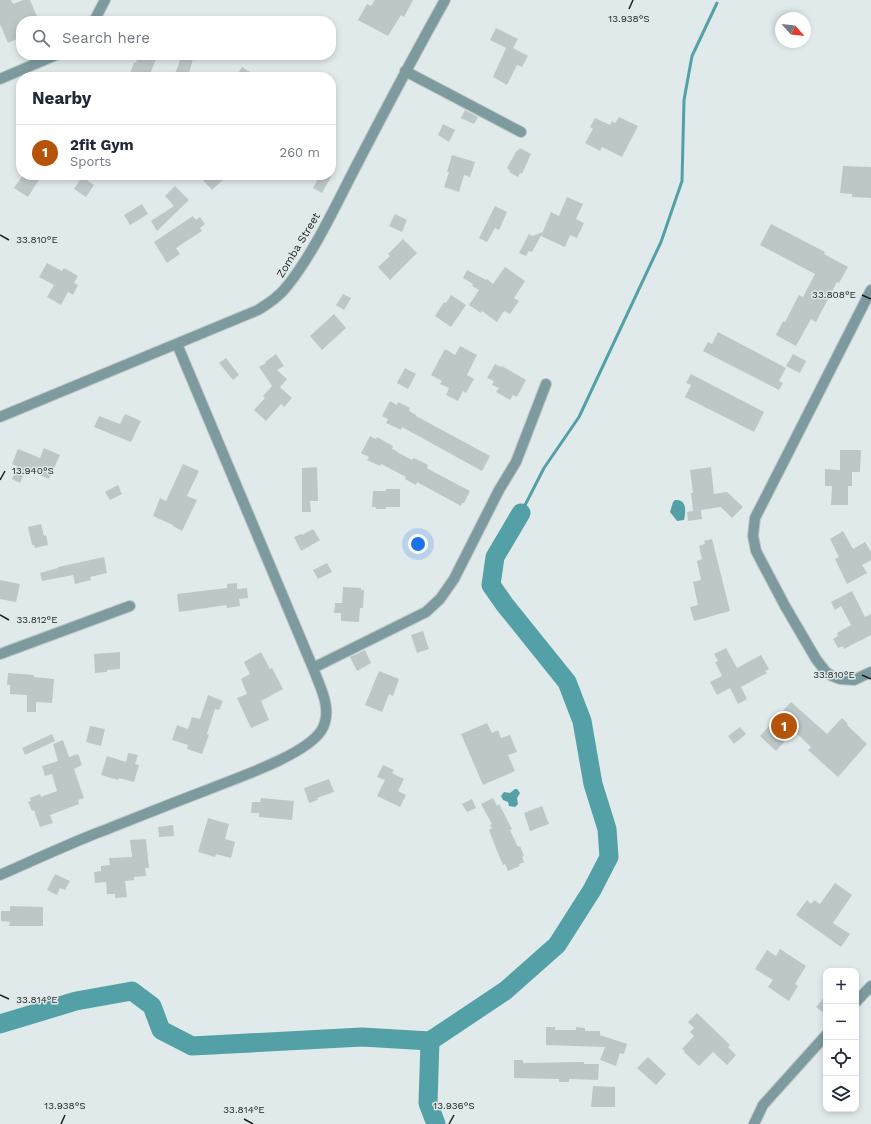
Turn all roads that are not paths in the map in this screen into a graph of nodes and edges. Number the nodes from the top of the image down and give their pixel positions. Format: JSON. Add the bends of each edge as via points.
{"nodes":[{"id":1,"x":105,"y":0,"type":"edge"},
{"id":2,"x":445,"y":0,"type":"edge"},
{"id":3,"x":97,"y":16,"type":"edge"},
{"id":4,"x":44,"y":60,"type":"edge"},
{"id":5,"x":405,"y":71,"type":"junction"},
{"id":6,"x":16,"y":72,"type":"edge"},
{"id":7,"x":16,"y":72,"type":"edge"},
{"id":8,"x":0,"y":79,"type":"edge"},
{"id":9,"x":521,"y":132,"type":"dead end"},
{"id":10,"x":871,"y":290,"type":"edge"},
{"id":11,"x":176,"y":344,"type":"junction"},
{"id":12,"x":546,"y":384,"type":"dead end"},
{"id":13,"x":0,"y":417,"type":"edge"},
{"id":14,"x":130,"y":606,"type":"dead end"},
{"id":15,"x":0,"y":654,"type":"edge"},
{"id":16,"x":313,"y":668,"type":"junction"},
{"id":17,"x":871,"y":672,"type":"edge"},
{"id":18,"x":0,"y":875,"type":"edge"},
{"id":19,"x":871,"y":986,"type":"edge"},
{"id":20,"x":859,"y":999,"type":"edge"},
{"id":21,"x":823,"y":1038,"type":"edge"},
{"id":22,"x":754,"y":1124,"type":"edge"}],
"edges":[{"from":1,"to":3,"type":"street"},
{"from":2,"to":5,"type":"street","name":"Zomba Street"},
{"from":4,"to":6,"type":"street"},
{"from":5,"to":9,"type":"street"},
{"from":5,"to":11,"type":"street","name":"Zomba Street","via":[[333,210],[288,286],[258,310]]},
{"from":7,"to":8,"type":"street"},
{"from":10,"to":17,"type":"street","via":[[755,518],[752,536],[756,551],[785,606],[826,672],[847,680],[861,678]]},
{"from":11,"to":13,"type":"street","name":"Zomba Street"},
{"from":11,"to":16,"type":"street"},
{"from":12,"to":16,"type":"street","via":[[516,462],[454,579],[440,599],[426,612]]},
{"from":14,"to":15,"type":"street"},
{"from":16,"to":18,"type":"street","via":[[327,716],[317,736],[298,751]]},
{"from":19,"to":20,"type":"street"},
{"from":21,"to":22,"type":"street","via":[[764,1105]]}]}
